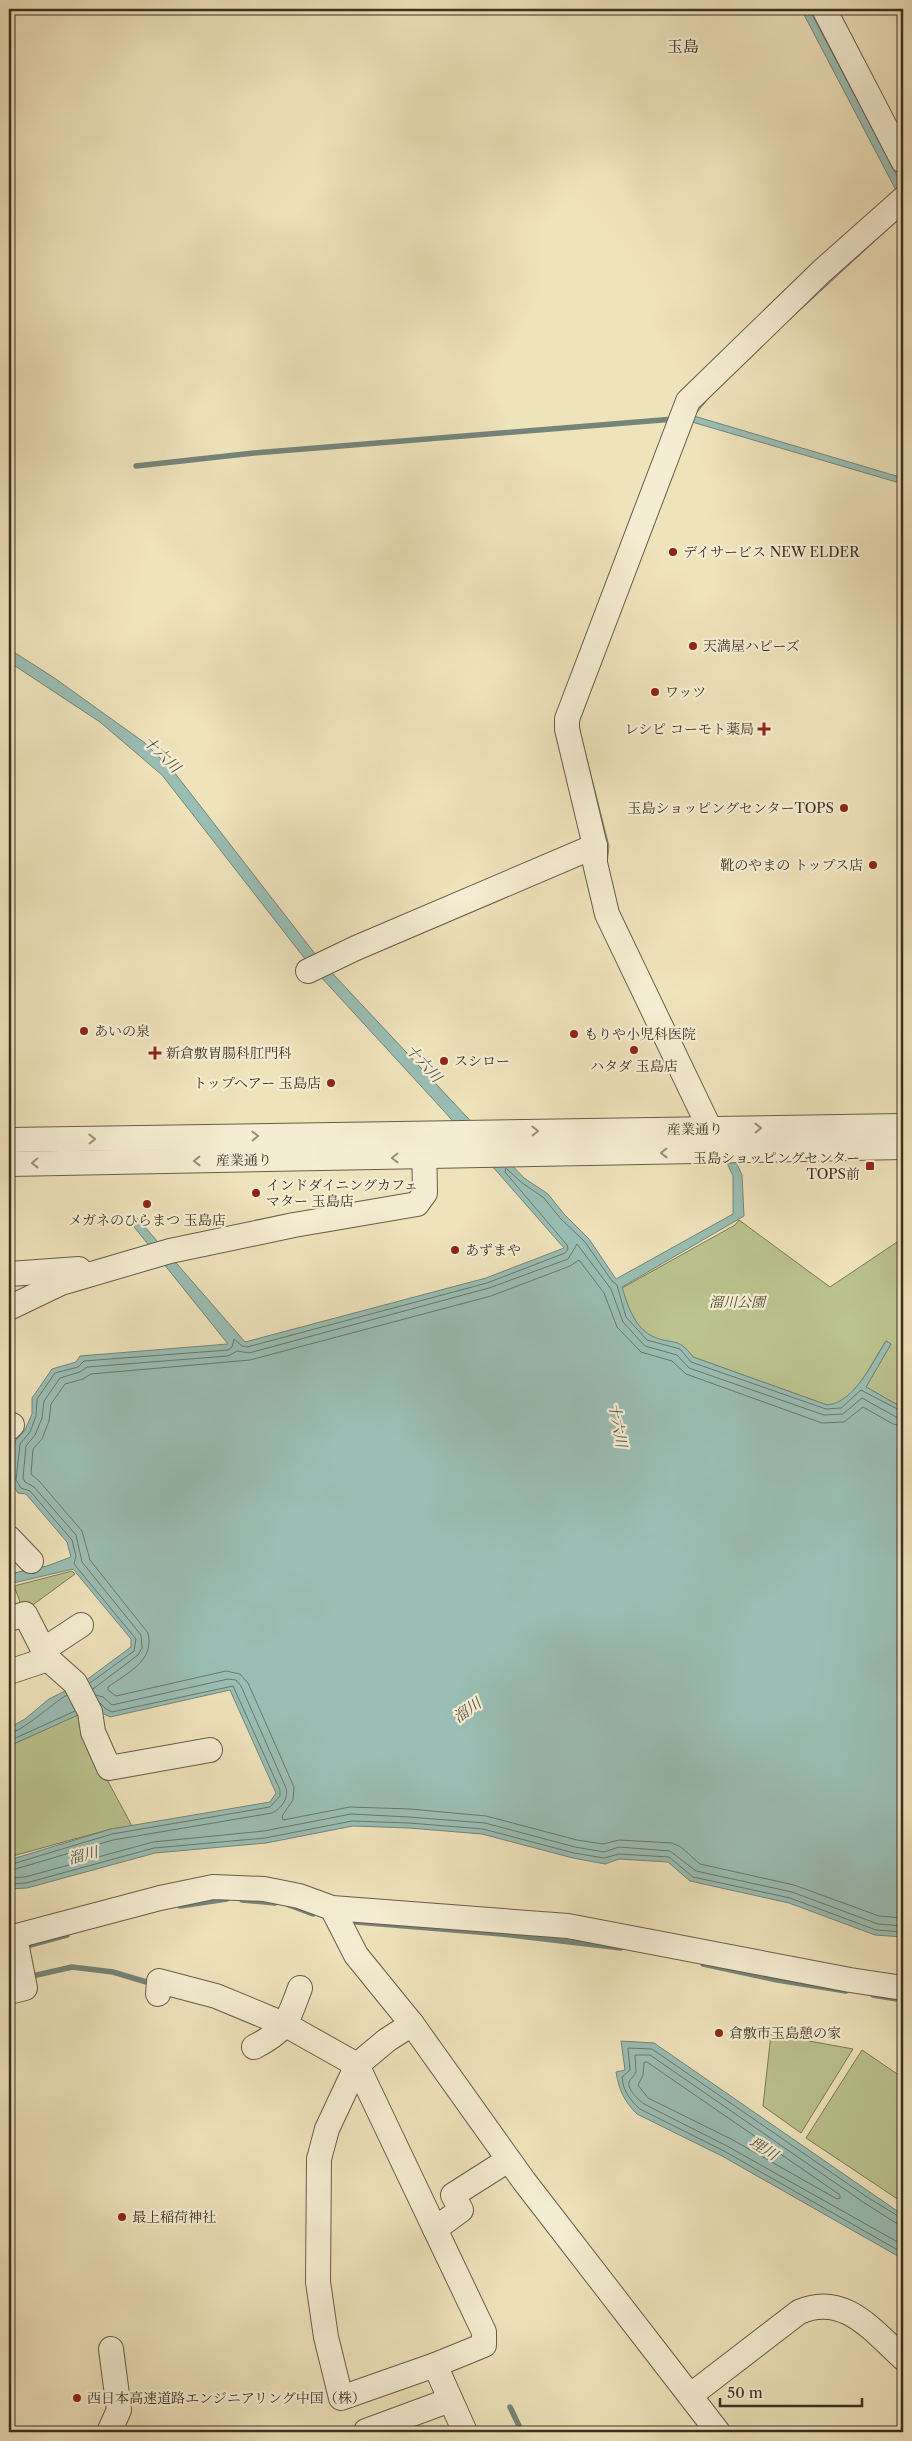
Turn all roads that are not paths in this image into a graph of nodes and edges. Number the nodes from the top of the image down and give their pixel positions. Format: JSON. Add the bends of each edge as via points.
{"nodes":[{"id":1,"x":824,"y":9,"type":"edge"},
{"id":2,"x":903,"y":161,"type":"edge"},
{"id":3,"x":903,"y":199,"type":"edge"},
{"id":4,"x":595,"y":846,"type":"junction"},
{"id":5,"x":317,"y":967,"type":"dead end"},
{"id":6,"x":903,"y":1126,"type":"edge"},
{"id":7,"x":710,"y":1129,"type":"junction"},
{"id":8,"x":423,"y":1134,"type":"junction"},
{"id":9,"x":9,"y":1140,"type":"edge"},
{"id":10,"x":903,"y":1148,"type":"edge"},
{"id":11,"x":424,"y":1157,"type":"junction"},
{"id":12,"x":9,"y":1164,"type":"edge"},
{"id":13,"x":112,"y":1267,"type":"junction"},
{"id":14,"x":9,"y":1274,"type":"edge"},
{"id":15,"x":9,"y":1308,"type":"edge"},
{"id":16,"x":9,"y":1538,"type":"edge"},
{"id":17,"x":31,"y":1561,"type":"dead end"},
{"id":18,"x":9,"y":1619,"type":"edge"},
{"id":19,"x":81,"y":1625,"type":"dead end"},
{"id":20,"x":46,"y":1654,"type":"junction"},
{"id":21,"x":9,"y":1672,"type":"edge"},
{"id":22,"x":210,"y":1750,"type":"dead end"},
{"id":23,"x":332,"y":1908,"type":"junction"},
{"id":24,"x":16,"y":1960,"type":"edge"},
{"id":25,"x":300,"y":1988,"type":"dead end"},
{"id":26,"x":903,"y":1988,"type":"edge"},
{"id":27,"x":158,"y":1989,"type":"dead end"},
{"id":28,"x":412,"y":2024,"type":"junction"},
{"id":29,"x":282,"y":2029,"type":"junction"},
{"id":30,"x":254,"y":2047,"type":"dead end"},
{"id":31,"x":355,"y":2070,"type":"junction"},
{"id":32,"x":508,"y":2160,"type":"junction"},
{"id":33,"x":435,"y":2229,"type":"junction"},
{"id":34,"x":111,"y":2349,"type":"dead end"},
{"id":35,"x":903,"y":2358,"type":"edge"},
{"id":36,"x":435,"y":2365,"type":"junction"},
{"id":37,"x":691,"y":2395,"type":"junction"},
{"id":38,"x":450,"y":2400,"type":"junction"},
{"id":39,"x":366,"y":2431,"type":"dead end"},
{"id":40,"x":109,"y":2432,"type":"edge"},
{"id":41,"x":464,"y":2432,"type":"edge"},
{"id":42,"x":718,"y":2432,"type":"edge"}],
"edges":[{"from":1,"to":2,"type":"street"},
{"from":3,"to":4,"type":"street","via":[[822,271],[688,401],[568,718],[567,729]]},
{"from":4,"to":5,"type":"street"},
{"from":4,"to":7,"type":"street","via":[[595,863],[607,914]]},
{"from":7,"to":6,"type":"street","name":"産業通り","one_way":true},
{"from":8,"to":7,"type":"street","name":"産業通り","one_way":true},
{"from":9,"to":8,"type":"street","name":"産業通り","one_way":true},
{"from":8,"to":11,"type":"street"},
{"from":10,"to":11,"type":"street","name":"産業通り","one_way":true},
{"from":11,"to":12,"type":"street","name":"産業通り","one_way":true},
{"from":11,"to":13,"type":"street","via":[[425,1193],[417,1204],[206,1242]]},
{"from":13,"to":14,"type":"street"},
{"from":13,"to":15,"type":"street","via":[[62,1282]]},
{"from":16,"to":17,"type":"street"},
{"from":18,"to":20,"type":"street","via":[[26,1614]]},
{"from":19,"to":20,"type":"street"},
{"from":20,"to":21,"type":"street"},
{"from":20,"to":22,"type":"street","via":[[75,1683],[90,1712],[93,1732],[109,1768]]},
{"from":23,"to":24,"type":"street","via":[[299,1896],[264,1889],[213,1887],[160,1898]]},
{"from":23,"to":26,"type":"street","via":[[568,1926]]},
{"from":23,"to":28,"type":"street","via":[[356,1955]]},
{"from":25,"to":29,"type":"street"},
{"from":27,"to":29,"type":"street","via":[[216,1996]]},
{"from":28,"to":31,"type":"street","via":[[387,2040]]},
{"from":28,"to":32,"type":"street"},
{"from":29,"to":30,"type":"street"},
{"from":29,"to":31,"type":"street"},
{"from":31,"to":33,"type":"street"},
{"from":31,"to":36,"type":"street","via":[[327,2129],[319,2159],[318,2282],[326,2337],[341,2398]]},
{"from":32,"to":33,"type":"street","via":[[453,2195],[461,2210]]},
{"from":32,"to":37,"type":"street"},
{"from":33,"to":36,"type":"street","via":[[484,2332],[484,2345]]},
{"from":34,"to":40,"type":"street","via":[[119,2410]]},
{"from":35,"to":37,"type":"street","via":[[857,2316],[826,2306],[812,2306],[799,2312]]},
{"from":36,"to":38,"type":"street"},
{"from":37,"to":42,"type":"street"},
{"from":38,"to":39,"type":"street"},
{"from":38,"to":41,"type":"street"}]}
